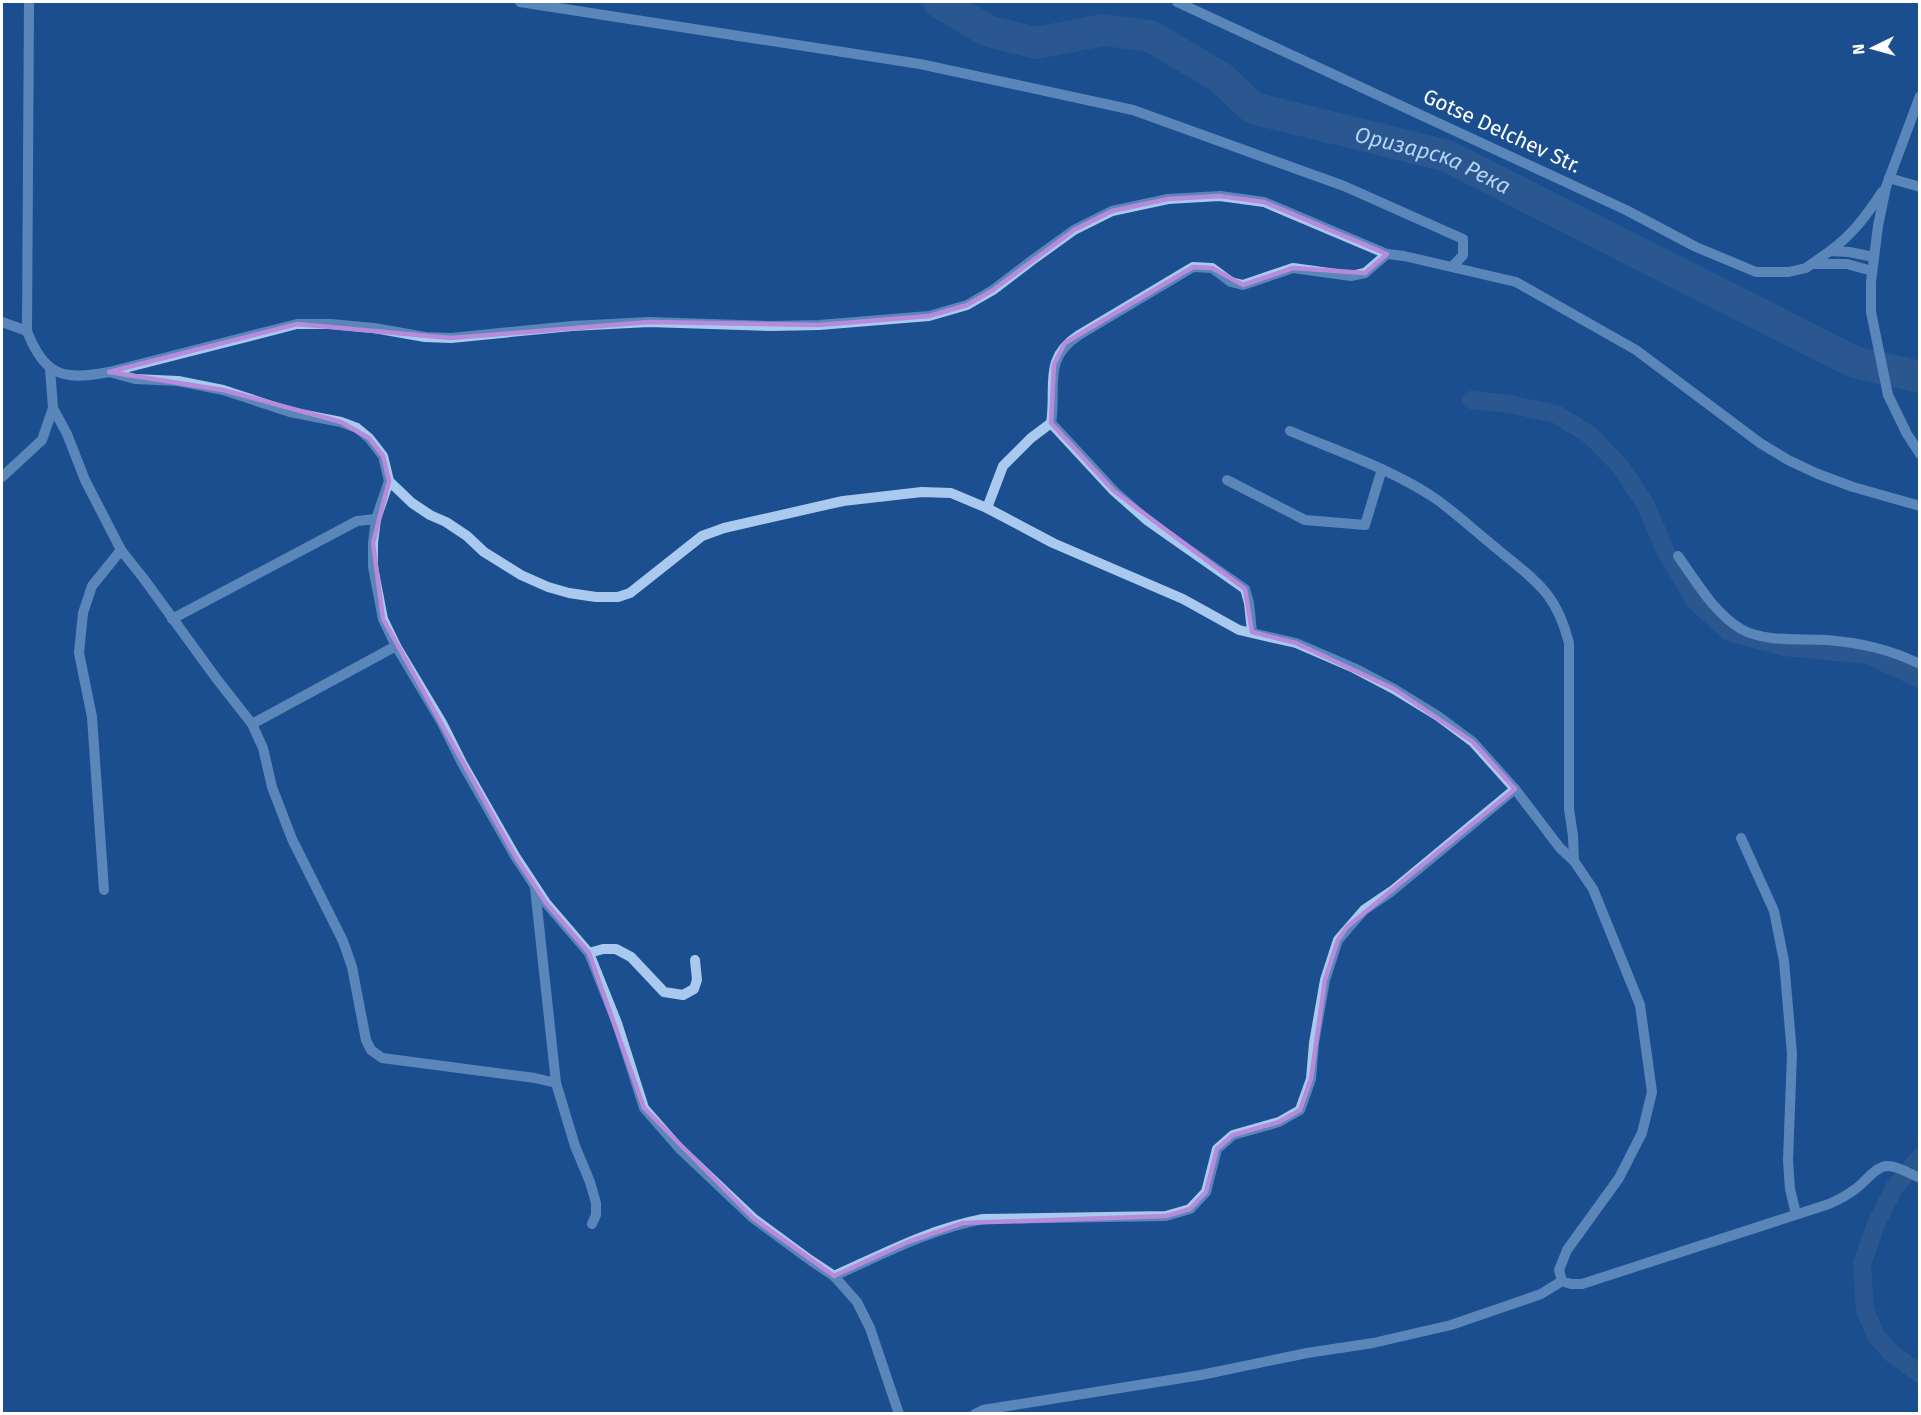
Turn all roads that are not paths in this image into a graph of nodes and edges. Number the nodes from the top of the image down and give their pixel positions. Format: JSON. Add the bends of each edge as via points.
{"nodes":[{"id":1,"x":29,"y":2,"type":"edge"},
{"id":2,"x":520,"y":2,"type":"edge"},
{"id":3,"x":1177,"y":2,"type":"edge"},
{"id":4,"x":1920,"y":96,"type":"edge"},
{"id":5,"x":1887,"y":183,"type":"junction"},
{"id":6,"x":1920,"y":187,"type":"edge"},
{"id":7,"x":1830,"y":251,"type":"junction"},
{"id":8,"x":1387,"y":254,"type":"junction"},
{"id":9,"x":1874,"y":257,"type":"junction"},
{"id":10,"x":1814,"y":264,"type":"junction"},
{"id":11,"x":1452,"y":267,"type":"junction"},
{"id":12,"x":1872,"y":277,"type":"junction"},
{"id":13,"x":2,"y":322,"type":"edge"},
{"id":14,"x":27,"y":331,"type":"junction"},
{"id":15,"x":50,"y":368,"type":"junction"},
{"id":16,"x":109,"y":372,"type":"junction"},
{"id":17,"x":53,"y":408,"type":"junction"},
{"id":18,"x":1051,"y":423,"type":"junction"},
{"id":19,"x":1290,"y":431,"type":"dead end"},
{"id":20,"x":1920,"y":454,"type":"edge"},
{"id":21,"x":1382,"y":469,"type":"junction"},
{"id":22,"x":2,"y":477,"type":"edge"},
{"id":23,"x":1227,"y":480,"type":"dead end"},
{"id":24,"x":389,"y":481,"type":"junction"},
{"id":25,"x":1920,"y":506,"type":"edge"},
{"id":26,"x":987,"y":508,"type":"junction"},
{"id":27,"x":376,"y":519,"type":"junction"},
{"id":28,"x":121,"y":550,"type":"junction"},
{"id":29,"x":1678,"y":556,"type":"dead end"},
{"id":30,"x":172,"y":619,"type":"junction"},
{"id":31,"x":1252,"y":632,"type":"junction"},
{"id":32,"x":396,"y":646,"type":"junction"},
{"id":33,"x":1920,"y":664,"type":"edge"},
{"id":34,"x":252,"y":724,"type":"junction"},
{"id":35,"x":1515,"y":789,"type":"junction"},
{"id":36,"x":1740,"y":838,"type":"dead end"},
{"id":37,"x":1574,"y":861,"type":"junction"},
{"id":38,"x":534,"y":885,"type":"junction"},
{"id":39,"x":104,"y":890,"type":"dead end"},
{"id":40,"x":589,"y":953,"type":"junction"},
{"id":41,"x":695,"y":960,"type":"dead end"},
{"id":42,"x":556,"y":1083,"type":"junction"},
{"id":43,"x":1920,"y":1178,"type":"edge"},
{"id":44,"x":1796,"y":1214,"type":"junction"},
{"id":45,"x":592,"y":1224,"type":"dead end"},
{"id":46,"x":834,"y":1276,"type":"junction"},
{"id":47,"x":1562,"y":1281,"type":"junction"},
{"id":48,"x":899,"y":1413,"type":"edge"},
{"id":49,"x":975,"y":1413,"type":"edge"}],
"edges":[{"from":1,"to":14,"type":"street"},
{"from":2,"to":11,"type":"street","via":[[920,64],[1133,110],[1344,186],[1463,239],[1463,255]]},
{"from":3,"to":10,"type":"street","name":"Gotse Delchev Str.","via":[[1756,272],[1790,272]]},
{"from":4,"to":5,"type":"street"},
{"from":5,"to":6,"type":"street"},
{"from":5,"to":7,"type":"street","via":[[1862,222]]},
{"from":5,"to":9,"type":"street"},
{"from":7,"to":9,"type":"street"},
{"from":7,"to":10,"type":"street"},
{"from":8,"to":11,"type":"street"},
{"from":8,"to":16,"type":"street","via":[[1264,202],[1220,196],[1168,199],[1112,211],[1074,230],[993,291],[967,305],[929,316],[819,325],[649,322],[451,338],[331,324],[297,324]]},
{"from":8,"to":18,"type":"street","via":[[1365,273],[1351,276],[1293,268],[1243,285],[1231,282],[1212,268],[1190,268],[1065,344],[1054,364]]},
{"from":9,"to":12,"type":"street"},
{"from":10,"to":12,"type":"street","via":[[1847,264]]},
{"from":11,"to":25,"type":"street","via":[[1516,282],[1636,350],[1788,460],[1853,487]]},
{"from":12,"to":20,"type":"street","via":[[1871,312],[1888,395]]},
{"from":13,"to":14,"type":"street"},
{"from":14,"to":15,"type":"street","via":[[35,352]]},
{"from":15,"to":16,"type":"street","via":[[63,375],[84,377]]},
{"from":15,"to":17,"type":"street"},
{"from":16,"to":24,"type":"street","via":[[135,380],[178,381],[223,390],[357,428],[383,456]]},
{"from":17,"to":22,"type":"street","via":[[42,440]]},
{"from":17,"to":28,"type":"street"},
{"from":18,"to":26,"type":"street","via":[[1003,466]]},
{"from":18,"to":31,"type":"street","via":[[1114,491],[1148,521],[1245,589]]},
{"from":19,"to":21,"type":"street"},
{"from":21,"to":23,"type":"street","via":[[1365,525],[1305,520]]},
{"from":21,"to":37,"type":"street","via":[[1435,498],[1536,581],[1552,598],[1564,621],[1569,643],[1569,809]]},
{"from":24,"to":26,"type":"street","via":[[430,515],[521,574],[548,587],[596,597],[630,593],[702,536],[724,528],[843,501],[922,492],[951,494]]},
{"from":24,"to":27,"type":"street"},
{"from":26,"to":31,"type":"street","via":[[1053,543],[1184,599],[1239,630]]},
{"from":27,"to":30,"type":"street","via":[[357,521]]},
{"from":27,"to":32,"type":"street","via":[[375,584],[383,619]]},
{"from":28,"to":30,"type":"street"},
{"from":28,"to":39,"type":"street","via":[[92,586],[83,613],[79,653],[92,717]]},
{"from":29,"to":33,"type":"street","via":[[1715,607],[1741,629],[1758,635],[1875,646]]},
{"from":30,"to":34,"type":"street"},
{"from":31,"to":35,"type":"street","via":[[1296,643],[1394,688],[1473,742]]},
{"from":32,"to":34,"type":"street"},
{"from":32,"to":38,"type":"street"},
{"from":34,"to":42,"type":"street","via":[[292,838],[343,941],[371,1050],[382,1058]]},
{"from":35,"to":37,"type":"street"},
{"from":35,"to":46,"type":"street","via":[[1347,927],[1338,940],[1325,980],[1311,1079],[1300,1110],[1279,1122],[1233,1136],[1217,1149],[1206,1192],[1190,1209],[1155,1217],[983,1219],[908,1242]]},
{"from":36,"to":44,"type":"street","via":[[1773,911],[1784,961],[1792,1054],[1788,1160]]},
{"from":37,"to":47,"type":"street","via":[[1593,888],[1640,1005],[1652,1092],[1642,1133],[1619,1178],[1567,1250],[1559,1270]]},
{"from":38,"to":40,"type":"street"},
{"from":38,"to":42,"type":"street"},
{"from":40,"to":41,"type":"street","via":[[616,949],[631,957],[664,992],[683,995],[694,989]]},
{"from":40,"to":46,"type":"street","via":[[644,1108],[679,1148],[753,1218]]},
{"from":42,"to":45,"type":"street","via":[[596,1203]]},
{"from":43,"to":44,"type":"street","via":[[1891,1166],[1874,1172],[1844,1197]]},
{"from":44,"to":47,"type":"street","via":[[1582,1284]]},
{"from":46,"to":48,"type":"street","via":[[862,1311]]},
{"from":47,"to":49,"type":"street","via":[[1540,1294],[1451,1325],[1373,1343]]}]}
